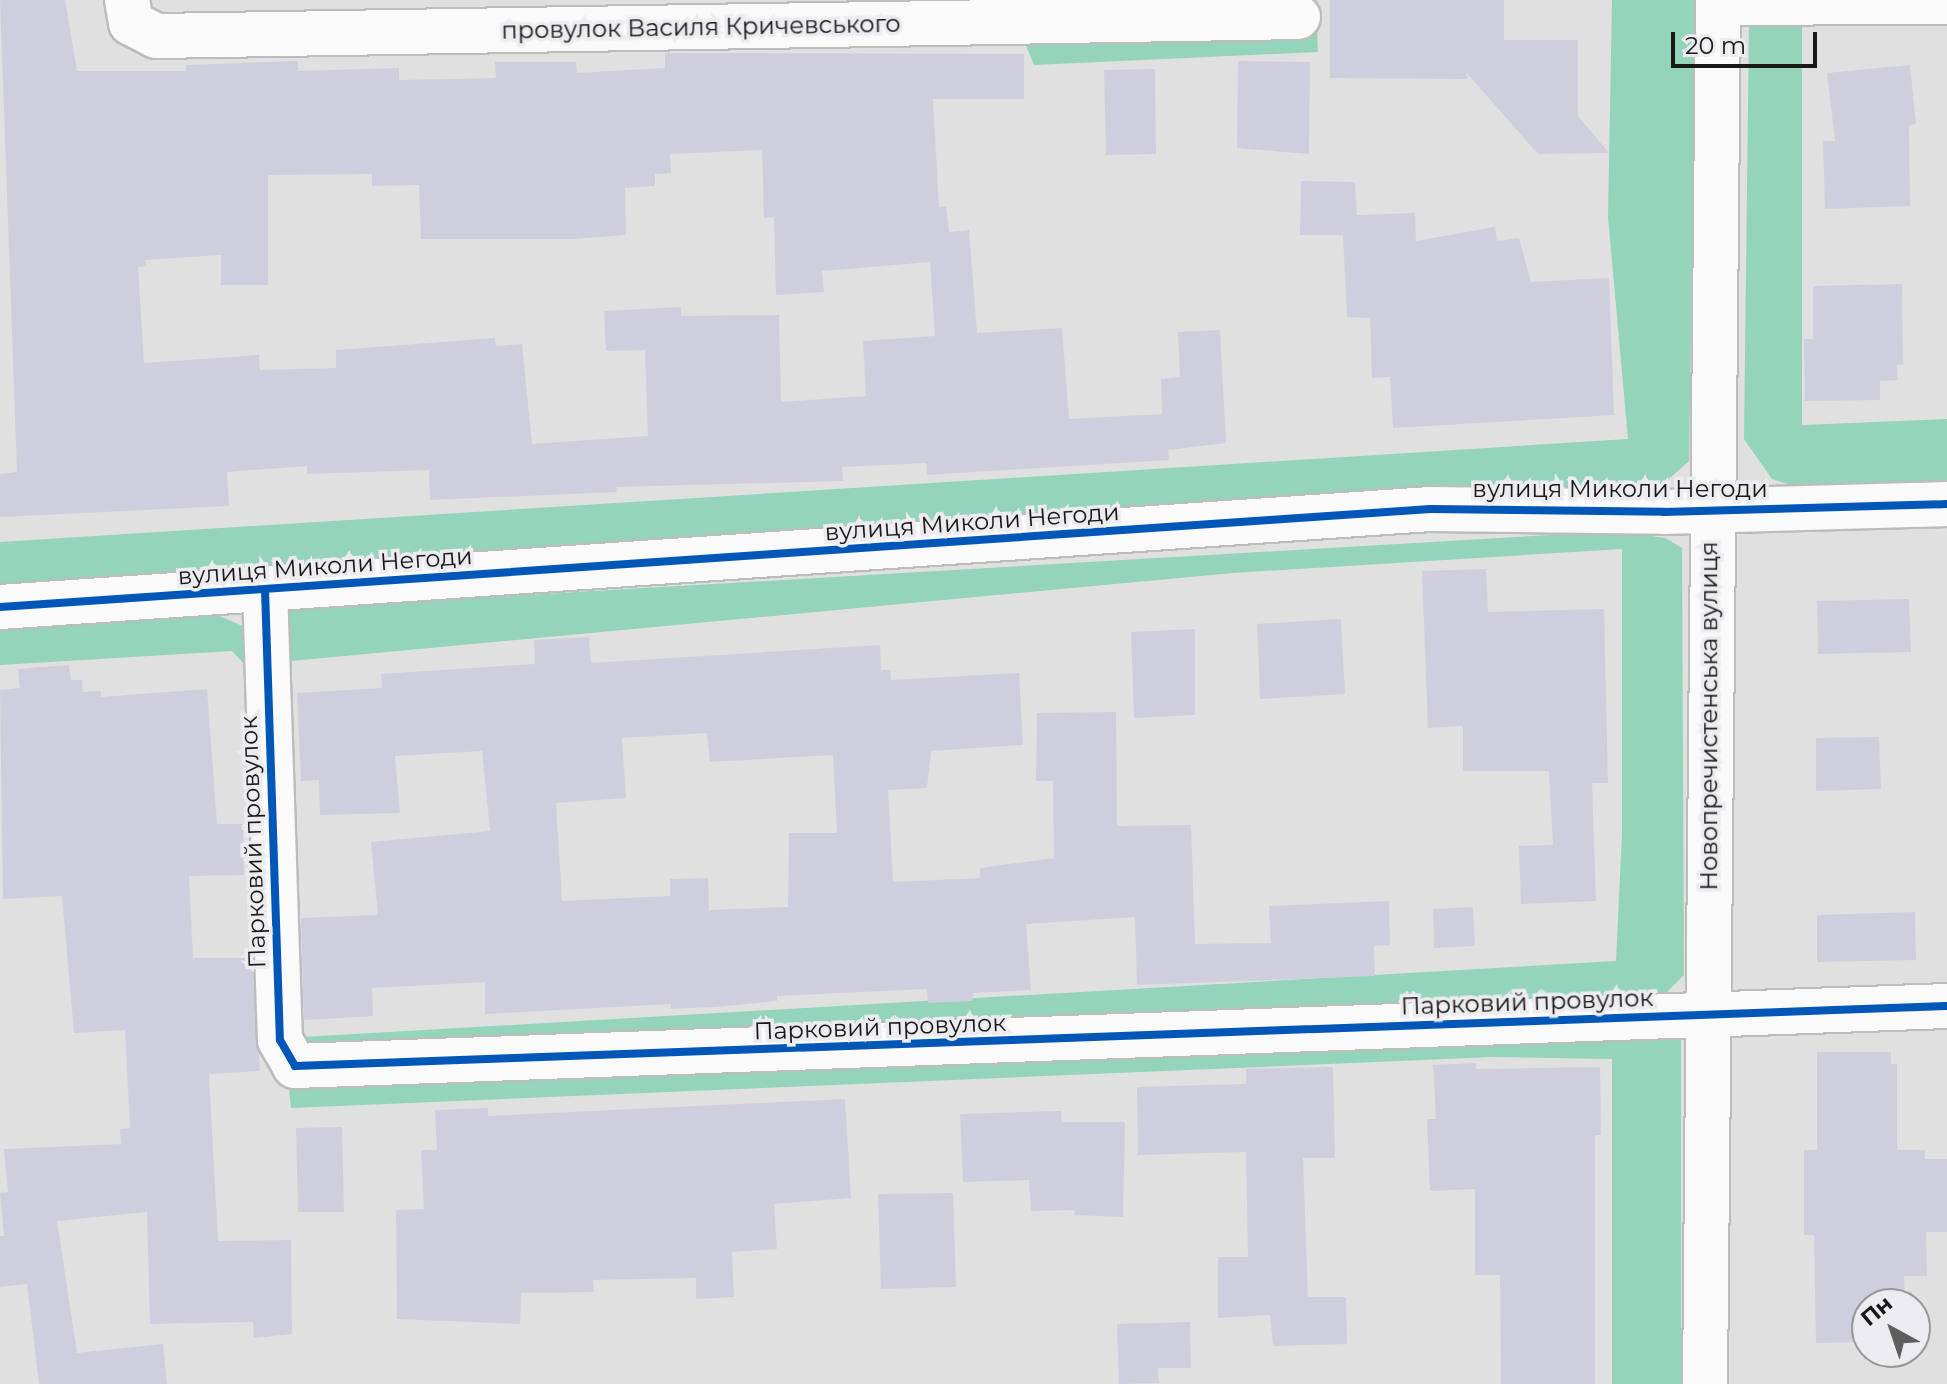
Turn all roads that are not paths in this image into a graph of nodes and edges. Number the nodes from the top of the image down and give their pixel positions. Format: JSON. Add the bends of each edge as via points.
{"nodes":[{"id":1,"x":127,"y":0,"type":"edge"},
{"id":2,"x":1718,"y":2,"type":"edge"},
{"id":3,"x":1947,"y":2,"type":"edge"},
{"id":4,"x":1298,"y":17,"type":"dead end"},
{"id":5,"x":1947,"y":504,"type":"edge"},
{"id":6,"x":1709,"y":511,"type":"junction"},
{"id":7,"x":265,"y":590,"type":"junction"},
{"id":8,"x":0,"y":607,"type":"edge"},
{"id":9,"x":1947,"y":1006,"type":"edge"},
{"id":10,"x":1708,"y":1015,"type":"junction"},
{"id":11,"x":1705,"y":1384,"type":"edge"}],
"edges":[{"from":1,"to":4,"type":"street","name":"провулок Василя Кричевського","via":[[131,23],[156,36]]},
{"from":2,"to":3,"type":"street"},
{"from":2,"to":6,"type":"street","name":"Новопречистенська вулиця"},
{"from":5,"to":6,"type":"street","name":"вулиця Миколи Негоди"},
{"from":6,"to":7,"type":"street","name":"вулиця Миколи Негоди","via":[[1431,509]]},
{"from":6,"to":10,"type":"street","name":"Новопречистенська вулиця"},
{"from":7,"to":8,"type":"street","name":"вулиця Миколи Негоди"},
{"from":7,"to":10,"type":"street","name":"Парковий провулок","via":[[280,1040],[295,1066]]},
{"from":9,"to":10,"type":"street","name":"Парковий провулок"},
{"from":10,"to":11,"type":"street","name":"Новопречистенська вулиця"}]}
